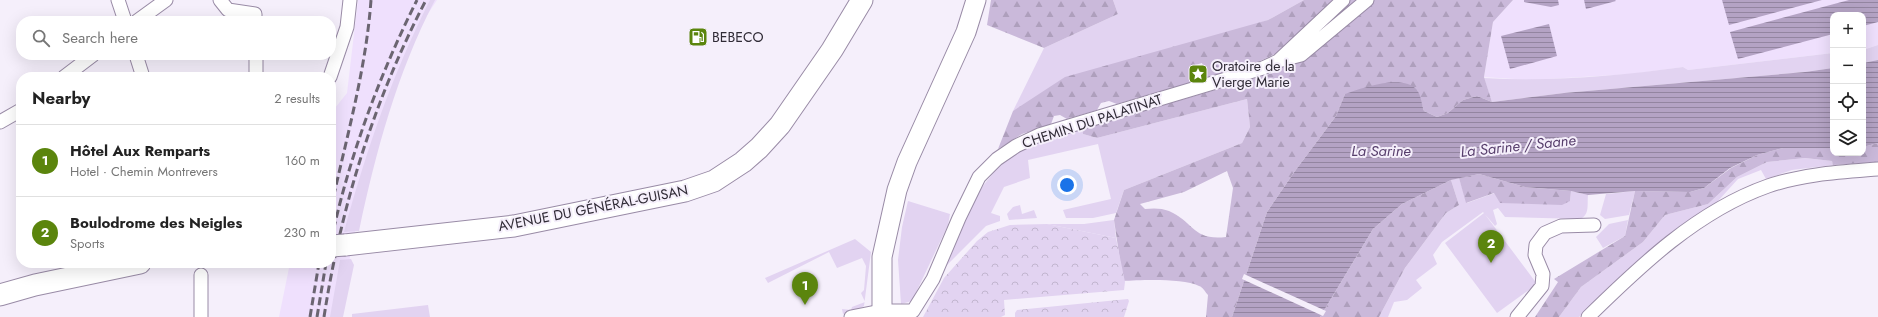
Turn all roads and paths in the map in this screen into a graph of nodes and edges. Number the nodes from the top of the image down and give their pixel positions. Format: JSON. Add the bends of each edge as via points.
{"nodes":[{"id":1,"x":118,"y":0,"type":"edge"},
{"id":2,"x":166,"y":0,"type":"edge"},
{"id":3,"x":220,"y":0,"type":"edge"},
{"id":4,"x":350,"y":0,"type":"edge"},
{"id":5,"x":862,"y":0,"type":"edge"},
{"id":6,"x":976,"y":0,"type":"edge"},
{"id":7,"x":1344,"y":0,"type":"edge"},
{"id":8,"x":1367,"y":0,"type":"edge"},
{"id":9,"x":124,"y":16,"type":"edge"},
{"id":10,"x":144,"y":16,"type":"edge"},
{"id":11,"x":256,"y":16,"type":"edge"},
{"id":12,"x":336,"y":59,"type":"edge"},
{"id":13,"x":86,"y":60,"type":"edge"},
{"id":14,"x":138,"y":60,"type":"edge"},
{"id":15,"x":256,"y":60,"type":"edge"},
{"id":16,"x":336,"y":60,"type":"edge"},
{"id":17,"x":1278,"y":61,"type":"junction"},
{"id":18,"x":70,"y":72,"type":"edge"},
{"id":19,"x":141,"y":72,"type":"edge"},
{"id":20,"x":256,"y":72,"type":"edge"},
{"id":21,"x":332,"y":72,"type":"edge"},
{"id":22,"x":16,"y":113,"type":"edge"},
{"id":23,"x":0,"y":122,"type":"edge"},
{"id":24,"x":1878,"y":169,"type":"edge"},
{"id":25,"x":1594,"y":225,"type":"dead end"},
{"id":26,"x":338,"y":246,"type":"edge"},
{"id":27,"x":116,"y":268,"type":"edge"},
{"id":28,"x":201,"y":275,"type":"dead end"},
{"id":29,"x":0,"y":295,"type":"edge"},
{"id":30,"x":882,"y":314,"type":"edge"},
{"id":31,"x":201,"y":317,"type":"edge"},
{"id":32,"x":851,"y":317,"type":"edge"},
{"id":33,"x":1516,"y":317,"type":"edge"},
{"id":34,"x":1588,"y":317,"type":"edge"}],
"edges":[{"from":1,"to":9,"type":"street"},
{"from":2,"to":10,"type":"street"},
{"from":3,"to":11,"type":"street","via":[[228,10]]},
{"from":4,"to":12,"type":"street","via":[[347,27]]},
{"from":5,"to":26,"type":"main road","name":"AVENUE DU GÉNÉRAL-GUISAN","via":[[832,50],[780,124],[743,162],[714,180],[685,191],[642,201],[514,226]]},
{"from":6,"to":30,"type":"main road","via":[[966,32],[907,162],[897,190],[882,257]]},
{"from":7,"to":17,"type":"street","name":"CHEMIN DU PALATINAT"},
{"from":8,"to":17,"type":"street","via":[[1301,55]]},
{"from":13,"to":18,"type":"street"},
{"from":14,"to":19,"type":"street"},
{"from":15,"to":20,"type":"street"},
{"from":16,"to":21,"type":"street"},
{"from":17,"to":30,"type":"street","name":"CHEMIN DU PALATINAT","via":[[1248,73],[1039,135],[1016,146],[997,159],[979,177],[958,218],[933,279],[913,310]]},
{"from":22,"to":23,"type":"street"},
{"from":24,"to":34,"type":"street","via":[[1787,181],[1740,198],[1714,212],[1642,265]]},
{"from":25,"to":33,"type":"street","via":[[1561,226],[1545,233],[1536,245],[1535,255],[1543,274],[1542,286]]},
{"from":27,"to":29,"type":"main road"},
{"from":28,"to":31,"type":"street"},
{"from":30,"to":32,"type":"street"}]}
